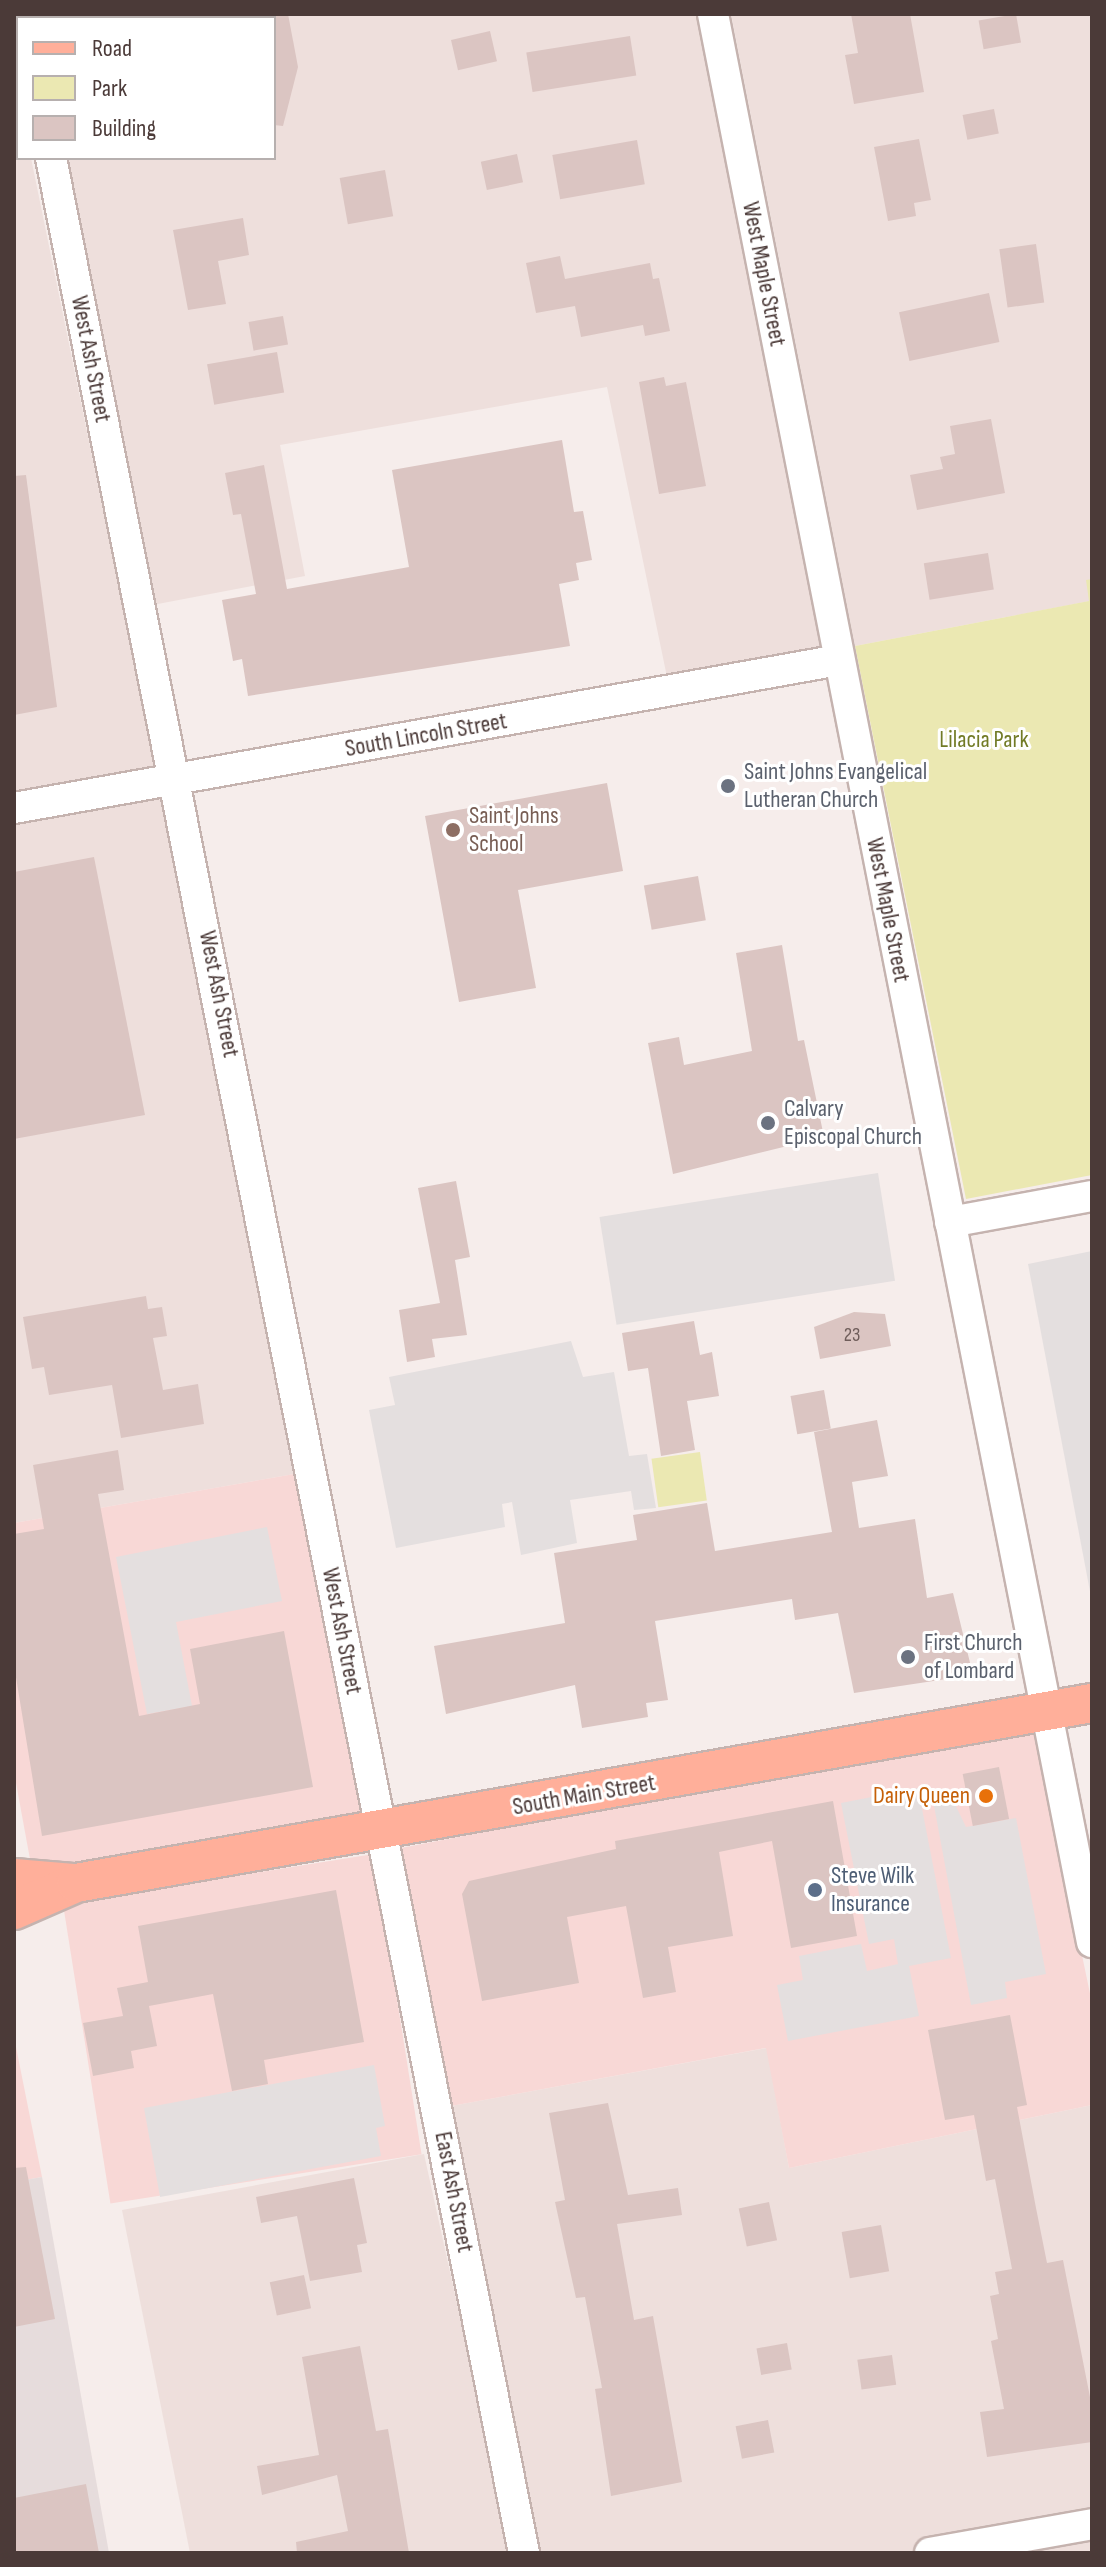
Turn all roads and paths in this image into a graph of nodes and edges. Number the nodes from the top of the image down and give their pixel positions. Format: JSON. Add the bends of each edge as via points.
{"nodes":[{"id":1,"x":713,"y":14,"type":"edge"},
{"id":2,"x":51,"y":160,"type":"edge"},
{"id":3,"x":839,"y":660,"type":"junction"},
{"id":4,"x":175,"y":779,"type":"junction"},
{"id":5,"x":14,"y":808,"type":"edge"},
{"id":6,"x":1092,"y":1196,"type":"edge"},
{"id":7,"x":950,"y":1222,"type":"junction"},
{"id":8,"x":1092,"y":1703,"type":"edge"},
{"id":9,"x":1045,"y":1711,"type":"junction"},
{"id":10,"x":382,"y":1832,"type":"junction"},
{"id":11,"x":14,"y":1878,"type":"edge"},
{"id":12,"x":76,"y":1883,"type":"junction"},
{"id":13,"x":14,"y":1910,"type":"edge"},
{"id":14,"x":1092,"y":1942,"type":"edge"},
{"id":15,"x":1092,"y":2524,"type":"edge"},
{"id":16,"x":524,"y":2553,"type":"edge"},
{"id":17,"x":930,"y":2553,"type":"edge"}],
"edges":[{"from":1,"to":3,"type":"street","name":"West Maple Street"},
{"from":2,"to":4,"type":"street","name":"West Ash Street"},
{"from":3,"to":4,"type":"street","name":"South Lincoln Street"},
{"from":3,"to":7,"type":"street","name":"West Maple Street"},
{"from":4,"to":5,"type":"street","name":"South Lincoln Street"},
{"from":4,"to":10,"type":"street","name":"West Ash Street"},
{"from":6,"to":7,"type":"street"},
{"from":7,"to":9,"type":"street","name":"West Maple Street"},
{"from":8,"to":9,"type":"main road","name":"South Main Street"},
{"from":9,"to":10,"type":"main road","name":"South Main Street"},
{"from":9,"to":14,"type":"street","name":"West Maple Street"},
{"from":10,"to":12,"type":"main road","name":"South Main Street"},
{"from":10,"to":16,"type":"street","name":"East Ash Street"},
{"from":11,"to":12,"type":"main road","name":"South Main Street"},
{"from":12,"to":13,"type":"main road","name":"South Main Street"},
{"from":15,"to":17,"type":"street"}]}
